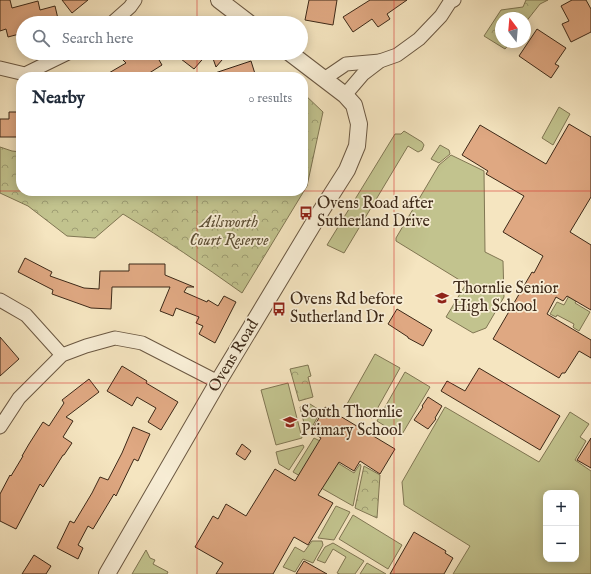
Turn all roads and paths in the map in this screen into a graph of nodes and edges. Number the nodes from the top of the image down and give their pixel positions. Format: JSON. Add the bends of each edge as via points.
{"nodes":[{"id":1,"x":135,"y":0,"type":"edge"},
{"id":2,"x":218,"y":0,"type":"edge"},
{"id":3,"x":454,"y":0,"type":"edge"},
{"id":4,"x":120,"y":16,"type":"edge"},
{"id":5,"x":240,"y":16,"type":"edge"},
{"id":6,"x":54,"y":60,"type":"edge"},
{"id":7,"x":299,"y":60,"type":"edge"},
{"id":8,"x":380,"y":61,"type":"junction"},
{"id":9,"x":0,"y":68,"type":"edge"},
{"id":10,"x":17,"y":72,"type":"edge"},
{"id":11,"x":30,"y":72,"type":"edge"},
{"id":12,"x":324,"y":79,"type":"junction"},
{"id":13,"x":345,"y":95,"type":"junction"},
{"id":14,"x":0,"y":300,"type":"edge"},
{"id":15,"x":62,"y":355,"type":"junction"},
{"id":16,"x":218,"y":382,"type":"junction"},
{"id":17,"x":0,"y":427,"type":"edge"},
{"id":18,"x":107,"y":574,"type":"edge"}],
"edges":[{"from":1,"to":4,"type":"street"},
{"from":2,"to":5,"type":"street"},
{"from":3,"to":8,"type":"street","via":[[419,39],[397,55]]},
{"from":6,"to":11,"type":"street"},
{"from":7,"to":12,"type":"street","name":"Ovens Road"},
{"from":8,"to":12,"type":"street","via":[[346,64]]},
{"from":8,"to":13,"type":"street","via":[[363,74]]},
{"from":9,"to":10,"type":"street"},
{"from":12,"to":13,"type":"street","name":"Ovens Road"},
{"from":13,"to":16,"type":"street","name":"Ovens Road","via":[[354,105],[359,124],[356,146],[347,170]]},
{"from":14,"to":15,"type":"street","via":[[26,315]]},
{"from":15,"to":16,"type":"street","via":[[115,338],[142,343]]},
{"from":15,"to":17,"type":"street","via":[[19,398]]},
{"from":16,"to":18,"type":"street","name":"Ovens Road"}]}
